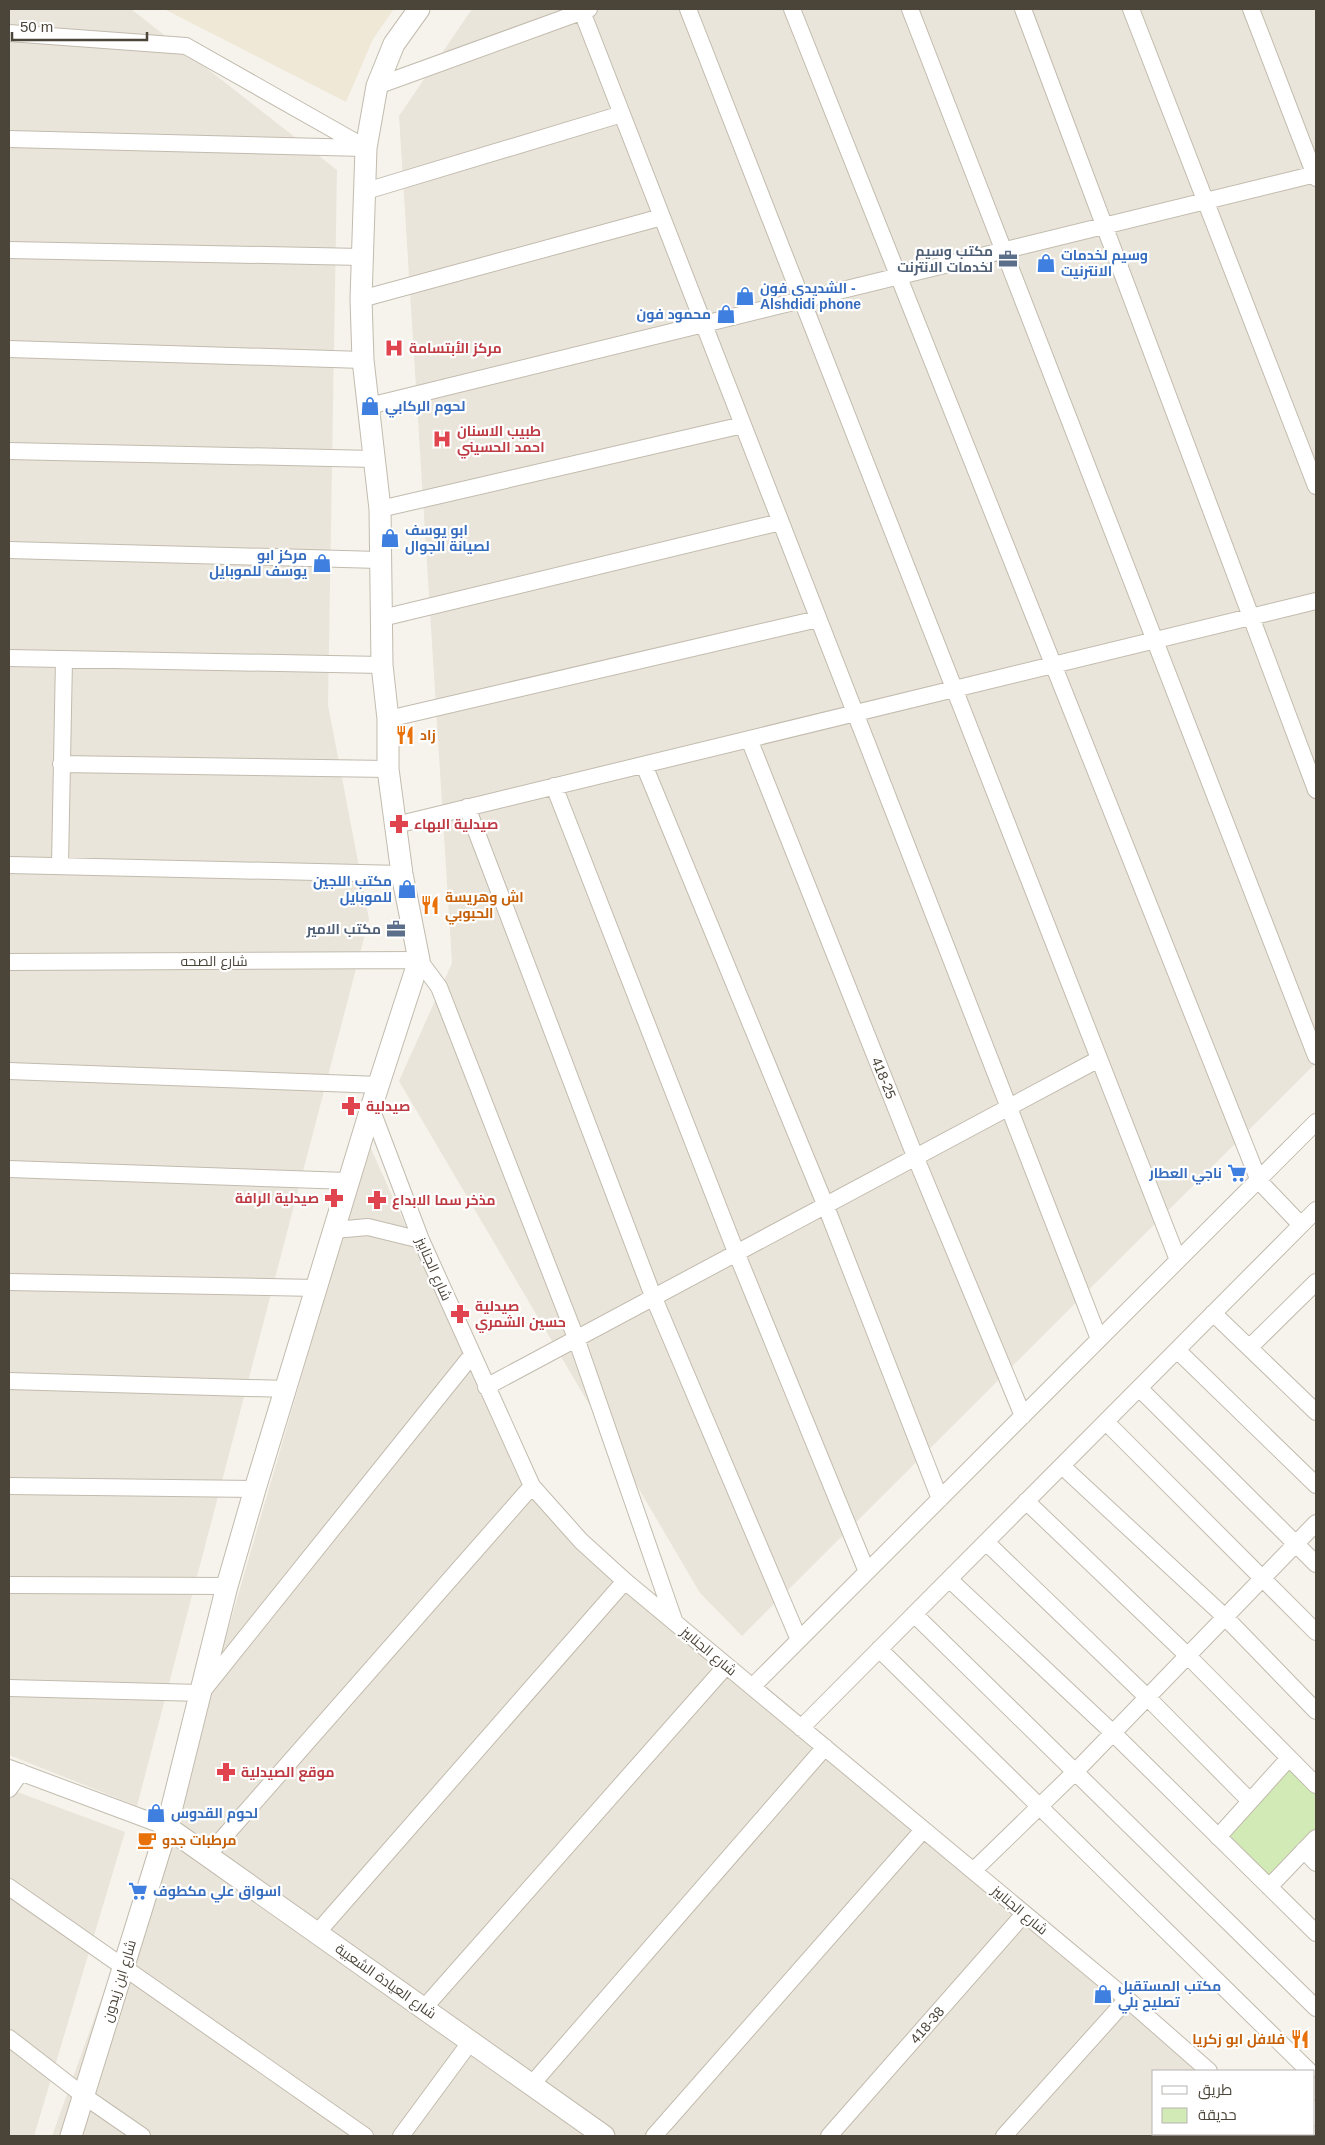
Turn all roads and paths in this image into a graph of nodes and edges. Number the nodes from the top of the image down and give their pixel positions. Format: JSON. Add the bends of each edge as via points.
{"nodes":[{"id":1,"x":419,"y":9,"type":"edge"},
{"id":2,"x":688,"y":9,"type":"edge"},
{"id":3,"x":792,"y":9,"type":"edge"},
{"id":4,"x":910,"y":9,"type":"edge"},
{"id":5,"x":1023,"y":9,"type":"edge"},
{"id":6,"x":1131,"y":9,"type":"edge"},
{"id":7,"x":1251,"y":9,"type":"edge"},
{"id":8,"x":584,"y":10,"type":"edge"},
{"id":9,"x":9,"y":33,"type":"edge"},
{"id":10,"x":377,"y":86,"type":"junction"},
{"id":11,"x":622,"y":114,"type":"junction"},
{"id":12,"x":9,"y":139,"type":"edge"},
{"id":13,"x":366,"y":148,"type":"junction"},
{"id":14,"x":1316,"y":176,"type":"edge"},
{"id":15,"x":366,"y":191,"type":"junction"},
{"id":16,"x":1206,"y":201,"type":"junction"},
{"id":17,"x":662,"y":217,"type":"junction"},
{"id":18,"x":1104,"y":226,"type":"junction"},
{"id":19,"x":9,"y":250,"type":"edge"},
{"id":20,"x":1004,"y":251,"type":"junction"},
{"id":21,"x":362,"y":257,"type":"junction"},
{"id":22,"x":900,"y":278,"type":"junction"},
{"id":23,"x":361,"y":299,"type":"junction"},
{"id":24,"x":802,"y":300,"type":"junction"},
{"id":25,"x":704,"y":324,"type":"junction"},
{"id":26,"x":9,"y":349,"type":"edge"},
{"id":27,"x":363,"y":360,"type":"junction"},
{"id":28,"x":369,"y":406,"type":"junction"},
{"id":29,"x":743,"y":425,"type":"junction"},
{"id":30,"x":9,"y":451,"type":"edge"},
{"id":31,"x":374,"y":459,"type":"junction"},
{"id":32,"x":1316,"y":486,"type":"edge"},
{"id":33,"x":380,"y":508,"type":"junction"},
{"id":34,"x":781,"y":522,"type":"junction"},
{"id":35,"x":9,"y":550,"type":"edge"},
{"id":36,"x":379,"y":560,"type":"junction"},
{"id":37,"x":1316,"y":601,"type":"edge"},
{"id":38,"x":1251,"y":617,"type":"junction"},
{"id":39,"x":382,"y":618,"type":"junction"},
{"id":40,"x":818,"y":619,"type":"junction"},
{"id":41,"x":1155,"y":641,"type":"junction"},
{"id":42,"x":9,"y":658,"type":"edge"},
{"id":43,"x":64,"y":659,"type":"junction"},
{"id":44,"x":382,"y":664,"type":"junction"},
{"id":45,"x":1054,"y":665,"type":"junction"},
{"id":46,"x":954,"y":688,"type":"junction"},
{"id":47,"x":855,"y":712,"type":"junction"},
{"id":48,"x":388,"y":720,"type":"junction"},
{"id":49,"x":749,"y":739,"type":"junction"},
{"id":50,"x":62,"y":764,"type":"junction"},
{"id":51,"x":644,"y":764,"type":"junction"},
{"id":52,"x":388,"y":769,"type":"junction"},
{"id":53,"x":554,"y":786,"type":"junction"},
{"id":54,"x":1316,"y":790,"type":"edge"},
{"id":55,"x":468,"y":807,"type":"junction"},
{"id":56,"x":396,"y":825,"type":"junction"},
{"id":57,"x":9,"y":865,"type":"edge"},
{"id":58,"x":60,"y":865,"type":"junction"},
{"id":59,"x":402,"y":874,"type":"junction"},
{"id":60,"x":419,"y":960,"type":"junction"},
{"id":61,"x":9,"y":962,"type":"edge"},
{"id":62,"x":1316,"y":1056,"type":"edge"},
{"id":63,"x":1099,"y":1059,"type":"junction"},
{"id":64,"x":9,"y":1071,"type":"edge"},
{"id":65,"x":380,"y":1085,"type":"junction"},
{"id":66,"x":1008,"y":1107,"type":"junction"},
{"id":67,"x":371,"y":1108,"type":"junction"},
{"id":68,"x":1316,"y":1122,"type":"edge"},
{"id":69,"x":915,"y":1156,"type":"junction"},
{"id":70,"x":9,"y":1169,"type":"edge"},
{"id":71,"x":1259,"y":1180,"type":"junction"},
{"id":72,"x":348,"y":1181,"type":"junction"},
{"id":73,"x":825,"y":1204,"type":"junction"},
{"id":74,"x":1316,"y":1210,"type":"edge"},
{"id":75,"x":1302,"y":1225,"type":"junction"},
{"id":76,"x":334,"y":1230,"type":"junction"},
{"id":77,"x":421,"y":1240,"type":"junction"},
{"id":78,"x":736,"y":1252,"type":"junction"},
{"id":79,"x":1178,"y":1260,"type":"junction"},
{"id":80,"x":9,"y":1282,"type":"edge"},
{"id":81,"x":1316,"y":1282,"type":"edge"},
{"id":82,"x":317,"y":1288,"type":"junction"},
{"id":83,"x":653,"y":1296,"type":"junction"},
{"id":84,"x":1213,"y":1313,"type":"junction"},
{"id":85,"x":576,"y":1338,"type":"junction"},
{"id":86,"x":1099,"y":1340,"type":"junction"},
{"id":87,"x":1250,"y":1347,"type":"junction"},
{"id":88,"x":1177,"y":1350,"type":"junction"},
{"id":89,"x":472,"y":1355,"type":"junction"},
{"id":90,"x":9,"y":1381,"type":"edge"},
{"id":91,"x":486,"y":1386,"type":"junction"},
{"id":92,"x":1139,"y":1388,"type":"junction"},
{"id":93,"x":286,"y":1389,"type":"junction"},
{"id":94,"x":1316,"y":1412,"type":"edge"},
{"id":95,"x":1023,"y":1416,"type":"junction"},
{"id":96,"x":1106,"y":1422,"type":"junction"},
{"id":97,"x":1062,"y":1466,"type":"junction"},
{"id":98,"x":1316,"y":1485,"type":"edge"},
{"id":99,"x":9,"y":1486,"type":"edge"},
{"id":100,"x":532,"y":1486,"type":"junction"},
{"id":101,"x":255,"y":1489,"type":"junction"},
{"id":102,"x":940,"y":1499,"type":"junction"},
{"id":103,"x":1026,"y":1502,"type":"junction"},
{"id":104,"x":1316,"y":1523,"type":"edge"},
{"id":105,"x":986,"y":1542,"type":"junction"},
{"id":106,"x":1296,"y":1544,"type":"junction"},
{"id":107,"x":1316,"y":1564,"type":"edge"},
{"id":108,"x":867,"y":1572,"type":"junction"},
{"id":109,"x":949,"y":1579,"type":"junction"},
{"id":110,"x":1262,"y":1579,"type":"junction"},
{"id":111,"x":625,"y":1580,"type":"junction"},
{"id":112,"x":9,"y":1585,"type":"edge"},
{"id":113,"x":227,"y":1586,"type":"junction"},
{"id":114,"x":914,"y":1614,"type":"junction"},
{"id":115,"x":1225,"y":1617,"type":"junction"},
{"id":116,"x":675,"y":1623,"type":"junction"},
{"id":117,"x":1316,"y":1632,"type":"edge"},
{"id":118,"x":799,"y":1640,"type":"junction"},
{"id":119,"x":878,"y":1650,"type":"junction"},
{"id":120,"x":1187,"y":1655,"type":"junction"},
{"id":121,"x":726,"y":1666,"type":"junction"},
{"id":122,"x":9,"y":1688,"type":"edge"},
{"id":123,"x":752,"y":1688,"type":"junction"},
{"id":124,"x":201,"y":1693,"type":"junction"},
{"id":125,"x":1147,"y":1697,"type":"junction"},
{"id":126,"x":1316,"y":1711,"type":"edge"},
{"id":127,"x":801,"y":1728,"type":"junction"},
{"id":128,"x":1112,"y":1732,"type":"junction"},
{"id":129,"x":825,"y":1747,"type":"junction"},
{"id":130,"x":1290,"y":1758,"type":"junction"},
{"id":131,"x":15,"y":1770,"type":"edge"},
{"id":132,"x":1076,"y":1771,"type":"junction"},
{"id":133,"x":1316,"y":1785,"type":"edge"},
{"id":134,"x":9,"y":1789,"type":"edge"},
{"id":135,"x":1250,"y":1801,"type":"junction"},
{"id":136,"x":1039,"y":1807,"type":"junction"},
{"id":137,"x":167,"y":1827,"type":"junction"},
{"id":138,"x":923,"y":1830,"type":"junction"},
{"id":139,"x":1218,"y":1837,"type":"junction"},
{"id":140,"x":1316,"y":1838,"type":"edge"},
{"id":141,"x":1304,"y":1850,"type":"junction"},
{"id":142,"x":208,"y":1855,"type":"junction"},
{"id":143,"x":1316,"y":1863,"type":"edge"},
{"id":144,"x":973,"y":1871,"type":"junction"},
{"id":145,"x":9,"y":1887,"type":"edge"},
{"id":146,"x":1269,"y":1887,"type":"junction"},
{"id":147,"x":1024,"y":1914,"type":"junction"},
{"id":148,"x":317,"y":1933,"type":"junction"},
{"id":149,"x":1316,"y":1933,"type":"edge"},
{"id":150,"x":123,"y":1968,"type":"junction"},
{"id":151,"x":1127,"y":1999,"type":"junction"},
{"id":152,"x":424,"y":2008,"type":"junction"},
{"id":153,"x":1316,"y":2008,"type":"edge"},
{"id":154,"x":9,"y":2038,"type":"edge"},
{"id":155,"x":471,"y":2042,"type":"junction"},
{"id":156,"x":1209,"y":2070,"type":"edge"},
{"id":157,"x":1308,"y":2070,"type":"edge"},
{"id":158,"x":532,"y":2084,"type":"junction"},
{"id":159,"x":84,"y":2096,"type":"junction"},
{"id":160,"x":71,"y":2136,"type":"edge"},
{"id":161,"x":142,"y":2136,"type":"edge"},
{"id":162,"x":365,"y":2136,"type":"edge"},
{"id":163,"x":401,"y":2136,"type":"edge"},
{"id":164,"x":604,"y":2136,"type":"edge"},
{"id":165,"x":654,"y":2136,"type":"edge"},
{"id":166,"x":829,"y":2136,"type":"edge"},
{"id":167,"x":1004,"y":2136,"type":"edge"}],
"edges":[{"from":1,"to":10,"type":"street","via":[[394,44]]},
{"from":2,"to":24,"type":"street"},
{"from":3,"to":22,"type":"street"},
{"from":4,"to":20,"type":"street"},
{"from":5,"to":18,"type":"street"},
{"from":6,"to":16,"type":"street"},
{"from":7,"to":14,"type":"street"},
{"from":8,"to":10,"type":"street"},
{"from":8,"to":11,"type":"street"},
{"from":9,"to":13,"type":"street","via":[[186,46]]},
{"from":10,"to":13,"type":"street"},
{"from":11,"to":15,"type":"street"},
{"from":11,"to":17,"type":"street"},
{"from":12,"to":13,"type":"street"},
{"from":13,"to":15,"type":"street"},
{"from":14,"to":16,"type":"street"},
{"from":15,"to":21,"type":"street"},
{"from":16,"to":18,"type":"street"},
{"from":16,"to":32,"type":"street"},
{"from":17,"to":23,"type":"street"},
{"from":17,"to":25,"type":"street"},
{"from":18,"to":20,"type":"street"},
{"from":18,"to":38,"type":"street"},
{"from":19,"to":21,"type":"street"},
{"from":20,"to":22,"type":"street"},
{"from":20,"to":41,"type":"street"},
{"from":21,"to":23,"type":"street"},
{"from":22,"to":24,"type":"street"},
{"from":22,"to":45,"type":"street"},
{"from":23,"to":27,"type":"street"},
{"from":24,"to":25,"type":"street"},
{"from":24,"to":46,"type":"street"},
{"from":25,"to":28,"type":"street"},
{"from":25,"to":29,"type":"street"},
{"from":26,"to":27,"type":"street"},
{"from":27,"to":28,"type":"street"},
{"from":28,"to":31,"type":"street"},
{"from":29,"to":33,"type":"street"},
{"from":29,"to":34,"type":"street"},
{"from":30,"to":31,"type":"street"},
{"from":31,"to":33,"type":"street"},
{"from":33,"to":36,"type":"street"},
{"from":34,"to":39,"type":"street"},
{"from":34,"to":40,"type":"street"},
{"from":35,"to":36,"type":"street"},
{"from":36,"to":39,"type":"street"},
{"from":37,"to":38,"type":"street"},
{"from":38,"to":41,"type":"street"},
{"from":38,"to":54,"type":"street"},
{"from":39,"to":44,"type":"street"},
{"from":40,"to":47,"type":"street"},
{"from":40,"to":48,"type":"street"},
{"from":41,"to":45,"type":"street"},
{"from":41,"to":62,"type":"street"},
{"from":42,"to":43,"type":"street"},
{"from":43,"to":44,"type":"street"},
{"from":43,"to":50,"type":"street"},
{"from":44,"to":48,"type":"street"},
{"from":45,"to":46,"type":"street"},
{"from":45,"to":71,"type":"street"},
{"from":46,"to":47,"type":"street"},
{"from":46,"to":63,"type":"street"},
{"from":47,"to":49,"type":"street"},
{"from":47,"to":66,"type":"street"},
{"from":48,"to":52,"type":"street"},
{"from":49,"to":51,"type":"street"},
{"from":49,"to":69,"type":"street","name":"418-25"},
{"from":50,"to":52,"type":"street"},
{"from":50,"to":58,"type":"street"},
{"from":51,"to":53,"type":"street"},
{"from":51,"to":73,"type":"street"},
{"from":52,"to":56,"type":"street"},
{"from":53,"to":55,"type":"street"},
{"from":53,"to":78,"type":"street"},
{"from":55,"to":56,"type":"street"},
{"from":55,"to":83,"type":"street"},
{"from":56,"to":59,"type":"street"},
{"from":57,"to":58,"type":"street"},
{"from":58,"to":59,"type":"street"},
{"from":59,"to":60,"type":"street"},
{"from":60,"to":61,"type":"street","name":"شارع الصحه"},
{"from":60,"to":65,"type":"street","name":"شارع ابن زيدون"},
{"from":60,"to":85,"type":"street","via":[[439,987]]},
{"from":63,"to":66,"type":"street"},
{"from":63,"to":79,"type":"street"},
{"from":64,"to":65,"type":"street"},
{"from":65,"to":67,"type":"street","name":"شارع ابن زيدون"},
{"from":66,"to":69,"type":"street"},
{"from":66,"to":86,"type":"street"},
{"from":67,"to":72,"type":"street","name":"شارع ابن زيدون"},
{"from":67,"to":77,"type":"street","name":"شارع الجنابيز"},
{"from":68,"to":71,"type":"street"},
{"from":69,"to":73,"type":"street"},
{"from":69,"to":95,"type":"street","name":"418-25"},
{"from":70,"to":72,"type":"street"},
{"from":71,"to":75,"type":"street"},
{"from":71,"to":79,"type":"street"},
{"from":72,"to":76,"type":"street","name":"شارع ابن زيدون"},
{"from":73,"to":78,"type":"street"},
{"from":73,"to":102,"type":"street"},
{"from":74,"to":75,"type":"street"},
{"from":75,"to":84,"type":"street"},
{"from":76,"to":77,"type":"street","via":[[368,1227]]},
{"from":76,"to":82,"type":"street","name":"شارع ابن زيدون"},
{"from":77,"to":89,"type":"street","name":"شارع الجنابيز"},
{"from":78,"to":83,"type":"street"},
{"from":78,"to":108,"type":"street"},
{"from":79,"to":86,"type":"street"},
{"from":80,"to":82,"type":"street"},
{"from":81,"to":87,"type":"street"},
{"from":82,"to":93,"type":"street","name":"شارع ابن زيدون"},
{"from":83,"to":85,"type":"street"},
{"from":83,"to":118,"type":"street"},
{"from":84,"to":87,"type":"street"},
{"from":84,"to":88,"type":"street"},
{"from":85,"to":91,"type":"street"},
{"from":85,"to":116,"type":"street"},
{"from":86,"to":95,"type":"street"},
{"from":87,"to":94,"type":"street"},
{"from":88,"to":92,"type":"street"},
{"from":88,"to":98,"type":"street"},
{"from":89,"to":91,"type":"street","name":"شارع الجنابيز"},
{"from":89,"to":124,"type":"street"},
{"from":90,"to":93,"type":"street"},
{"from":91,"to":100,"type":"street","name":"شارع الجنابيز"},
{"from":92,"to":96,"type":"street"},
{"from":92,"to":106,"type":"street"},
{"from":93,"to":101,"type":"street","name":"شارع ابن زيدون"},
{"from":95,"to":102,"type":"street"},
{"from":96,"to":97,"type":"street"},
{"from":96,"to":110,"type":"street"},
{"from":97,"to":103,"type":"street"},
{"from":97,"to":115,"type":"street"},
{"from":99,"to":101,"type":"street"},
{"from":100,"to":111,"type":"street","name":"شارع الجنابيز","via":[[581,1541]]},
{"from":100,"to":142,"type":"street"},
{"from":101,"to":113,"type":"street","name":"شارع ابن زيدون"},
{"from":102,"to":108,"type":"street"},
{"from":103,"to":105,"type":"street"},
{"from":103,"to":120,"type":"street"},
{"from":104,"to":106,"type":"street"},
{"from":105,"to":109,"type":"street"},
{"from":105,"to":125,"type":"street"},
{"from":106,"to":107,"type":"street"},
{"from":106,"to":110,"type":"street"},
{"from":108,"to":118,"type":"street"},
{"from":109,"to":114,"type":"street"},
{"from":109,"to":128,"type":"street"},
{"from":110,"to":115,"type":"street"},
{"from":110,"to":117,"type":"street"},
{"from":111,"to":116,"type":"street","name":"شارع الجنابيز"},
{"from":111,"to":148,"type":"street"},
{"from":112,"to":113,"type":"street"},
{"from":113,"to":124,"type":"street","name":"شارع ابن زيدون"},
{"from":114,"to":119,"type":"street"},
{"from":114,"to":132,"type":"street"},
{"from":115,"to":120,"type":"street"},
{"from":115,"to":126,"type":"street"},
{"from":116,"to":121,"type":"street","name":"شارع الجنابيز"},
{"from":118,"to":123,"type":"street"},
{"from":119,"to":127,"type":"street"},
{"from":119,"to":136,"type":"street"},
{"from":120,"to":125,"type":"street"},
{"from":120,"to":130,"type":"street"},
{"from":121,"to":123,"type":"street","name":"شارع الجنابيز"},
{"from":121,"to":152,"type":"street"},
{"from":122,"to":124,"type":"street"},
{"from":123,"to":127,"type":"street","name":"شارع الجنابيز"},
{"from":124,"to":137,"type":"street","name":"شارع ابن زيدون"},
{"from":125,"to":128,"type":"street"},
{"from":125,"to":135,"type":"street"},
{"from":127,"to":129,"type":"street","name":"شارع الجنابيز"},
{"from":128,"to":132,"type":"street"},
{"from":128,"to":139,"type":"street"},
{"from":129,"to":138,"type":"street","name":"شارع الجنابيز"},
{"from":129,"to":158,"type":"street"},
{"from":130,"to":133,"type":"street"},
{"from":130,"to":135,"type":"street"},
{"from":131,"to":134,"type":"street"},
{"from":131,"to":137,"type":"street"},
{"from":132,"to":136,"type":"street"},
{"from":132,"to":153,"type":"street"},
{"from":135,"to":139,"type":"street"},
{"from":136,"to":144,"type":"street"},
{"from":136,"to":157,"type":"street"},
{"from":137,"to":142,"type":"street","name":"شارع العيادة الشعبية"},
{"from":137,"to":150,"type":"street","name":"شارع ابن زيدون"},
{"from":138,"to":144,"type":"street","name":"شارع الجنابيز"},
{"from":138,"to":165,"type":"street"},
{"from":139,"to":146,"type":"street"},
{"from":140,"to":141,"type":"street"},
{"from":141,"to":143,"type":"street"},
{"from":141,"to":146,"type":"street"},
{"from":142,"to":148,"type":"street","name":"شارع العيادة الشعبية"},
{"from":144,"to":147,"type":"street","name":"شارع الجنابيز"},
{"from":145,"to":150,"type":"street"},
{"from":146,"to":149,"type":"street"},
{"from":147,"to":151,"type":"street","name":"شارع الجنابيز"},
{"from":147,"to":166,"type":"street","name":"418-38"},
{"from":148,"to":152,"type":"street","name":"شارع العيادة الشعبية"},
{"from":150,"to":159,"type":"street","name":"شارع ابن زيدون"},
{"from":150,"to":162,"type":"street"},
{"from":151,"to":156,"type":"street","name":"شارع الجنابيز"},
{"from":151,"to":167,"type":"street"},
{"from":152,"to":155,"type":"street","name":"شارع العيادة الشعبية"},
{"from":154,"to":159,"type":"street"},
{"from":155,"to":158,"type":"street","name":"شارع العيادة الشعبية"},
{"from":155,"to":163,"type":"street"},
{"from":158,"to":164,"type":"street","name":"شارع العيادة الشعبية"},
{"from":159,"to":160,"type":"street","name":"شارع ابن زيدون"},
{"from":159,"to":161,"type":"street"}]}
